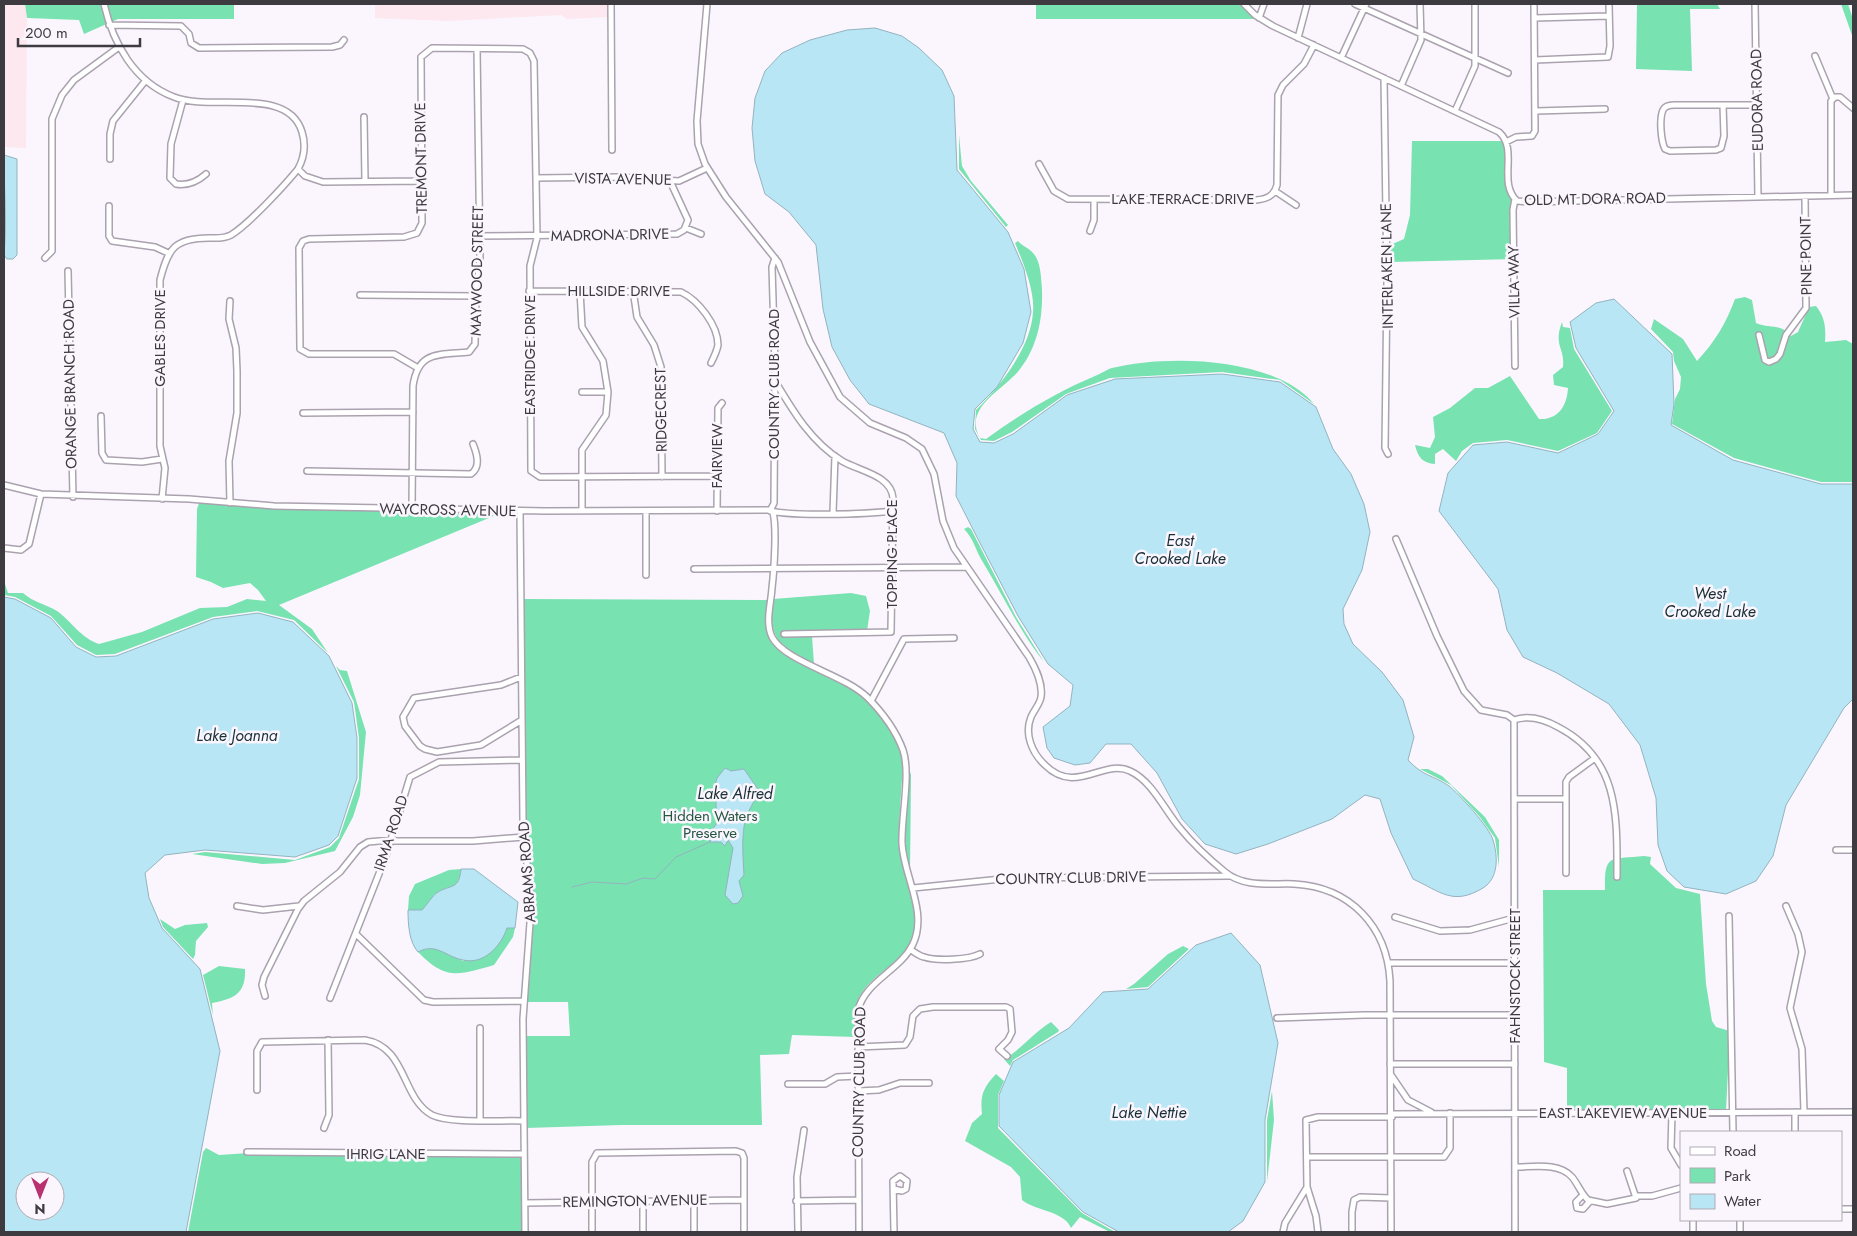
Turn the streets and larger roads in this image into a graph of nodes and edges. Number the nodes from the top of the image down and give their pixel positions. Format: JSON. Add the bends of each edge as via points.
{"nodes":[{"id":1,"x":104,"y":4,"type":"edge"},
{"id":2,"x":611,"y":4,"type":"edge"},
{"id":3,"x":708,"y":4,"type":"edge"},
{"id":4,"x":1244,"y":4,"type":"edge"},
{"id":5,"x":1264,"y":4,"type":"edge"},
{"id":6,"x":1307,"y":4,"type":"edge"},
{"id":7,"x":1355,"y":4,"type":"edge"},
{"id":8,"x":1420,"y":4,"type":"edge"},
{"id":9,"x":1475,"y":4,"type":"edge"},
{"id":10,"x":1534,"y":4,"type":"edge"},
{"id":11,"x":1609,"y":4,"type":"edge"},
{"id":12,"x":1755,"y":4,"type":"edge"},
{"id":13,"x":1366,"y":6,"type":"edge"},
{"id":14,"x":1609,"y":16,"type":"junction"},
{"id":15,"x":1259,"y":18,"type":"junction"},
{"id":16,"x":1534,"y":18,"type":"junction"},
{"id":17,"x":108,"y":25,"type":"junction"},
{"id":18,"x":1421,"y":33,"type":"junction"},
{"id":19,"x":1298,"y":38,"type":"junction"},
{"id":20,"x":344,"y":40,"type":"dead end"},
{"id":21,"x":1314,"y":45,"type":"junction"},
{"id":22,"x":118,"y":47,"type":"junction"},
{"id":23,"x":476,"y":49,"type":"junction"},
{"id":24,"x":530,"y":53,"type":"joint"},
{"id":25,"x":1815,"y":56,"type":"dead end"},
{"id":26,"x":1341,"y":58,"type":"junction"},
{"id":27,"x":1475,"y":59,"type":"junction"},
{"id":28,"x":1535,"y":60,"type":"junction"},
{"id":29,"x":1508,"y":73,"type":"dead end"},
{"id":30,"x":1384,"y":78,"type":"junction"},
{"id":31,"x":146,"y":80,"type":"junction"},
{"id":32,"x":1401,"y":86,"type":"junction"},
{"id":33,"x":1833,"y":99,"type":"junction"},
{"id":34,"x":182,"y":100,"type":"junction"},
{"id":35,"x":1724,"y":105,"type":"junction"},
{"id":36,"x":1756,"y":105,"type":"junction"},
{"id":37,"x":1853,"y":108,"type":"edge"},
{"id":38,"x":1605,"y":110,"type":"dead end"},
{"id":39,"x":1455,"y":111,"type":"junction"},
{"id":40,"x":1536,"y":111,"type":"junction"},
{"id":41,"x":364,"y":117,"type":"dead end"},
{"id":42,"x":1506,"y":142,"type":"junction"},
{"id":43,"x":612,"y":150,"type":"dead end"},
{"id":44,"x":110,"y":159,"type":"dead end"},
{"id":45,"x":1038,"y":164,"type":"dead end"},
{"id":46,"x":707,"y":168,"type":"junction"},
{"id":47,"x":298,"y":169,"type":"junction"},
{"id":48,"x":206,"y":174,"type":"dead end"},
{"id":49,"x":536,"y":178,"type":"junction"},
{"id":50,"x":365,"y":181,"type":"junction"},
{"id":51,"x":670,"y":181,"type":"junction"},
{"id":52,"x":421,"y":182,"type":"junction"},
{"id":53,"x":1275,"y":191,"type":"junction"},
{"id":54,"x":1853,"y":195,"type":"edge"},
{"id":55,"x":1805,"y":196,"type":"junction"},
{"id":56,"x":1831,"y":196,"type":"junction"},
{"id":57,"x":1758,"y":197,"type":"junction"},
{"id":58,"x":1515,"y":199,"type":"junction"},
{"id":59,"x":1094,"y":200,"type":"junction"},
{"id":60,"x":1296,"y":205,"type":"dead end"},
{"id":61,"x":108,"y":206,"type":"dead end"},
{"id":62,"x":686,"y":228,"type":"junction"},
{"id":63,"x":1090,"y":231,"type":"dead end"},
{"id":64,"x":701,"y":234,"type":"dead end"},
{"id":65,"x":480,"y":236,"type":"junction"},
{"id":66,"x":537,"y":236,"type":"junction"},
{"id":67,"x":168,"y":253,"type":"junction"},
{"id":68,"x":45,"y":258,"type":"dead end"},
{"id":69,"x":775,"y":258,"type":"junction"},
{"id":70,"x":68,"y":271,"type":"dead end"},
{"id":71,"x":633,"y":290,"type":"junction"},
{"id":72,"x":529,"y":291,"type":"junction"},
{"id":73,"x":580,"y":291,"type":"junction"},
{"id":74,"x":360,"y":295,"type":"dead end"},
{"id":75,"x":476,"y":296,"type":"junction"},
{"id":76,"x":230,"y":301,"type":"dead end"},
{"id":77,"x":1758,"y":335,"type":"dead end"},
{"id":78,"x":711,"y":363,"type":"dead end"},
{"id":79,"x":1515,"y":366,"type":"dead end"},
{"id":80,"x":418,"y":368,"type":"junction"},
{"id":81,"x":774,"y":381,"type":"junction"},
{"id":82,"x":582,"y":392,"type":"dead end"},
{"id":83,"x":608,"y":392,"type":"junction"},
{"id":84,"x":722,"y":403,"type":"dead end"},
{"id":85,"x":413,"y":412,"type":"junction"},
{"id":86,"x":303,"y":413,"type":"dead end"},
{"id":87,"x":102,"y":416,"type":"dead end"},
{"id":88,"x":473,"y":444,"type":"dead end"},
{"id":89,"x":1388,"y":454,"type":"dead end"},
{"id":90,"x":835,"y":456,"type":"junction"},
{"id":91,"x":162,"y":459,"type":"junction"},
{"id":92,"x":307,"y":471,"type":"dead end"},
{"id":93,"x":413,"y":474,"type":"junction"},
{"id":94,"x":717,"y":476,"type":"junction"},
{"id":95,"x":581,"y":477,"type":"junction"},
{"id":96,"x":662,"y":477,"type":"junction"},
{"id":97,"x":4,"y":485,"type":"edge"},
{"id":98,"x":41,"y":494,"type":"junction"},
{"id":99,"x":73,"y":496,"type":"junction"},
{"id":100,"x":162,"y":499,"type":"junction"},
{"id":101,"x":230,"y":503,"type":"junction"},
{"id":102,"x":412,"y":508,"type":"junction"},
{"id":103,"x":520,"y":511,"type":"junction"},
{"id":104,"x":582,"y":511,"type":"junction"},
{"id":105,"x":646,"y":511,"type":"junction"},
{"id":106,"x":717,"y":511,"type":"junction"},
{"id":107,"x":892,"y":511,"type":"junction"},
{"id":108,"x":772,"y":512,"type":"junction"},
{"id":109,"x":833,"y":513,"type":"junction"},
{"id":110,"x":1396,"y":540,"type":"dead end"},
{"id":111,"x":4,"y":548,"type":"edge"},
{"id":112,"x":966,"y":567,"type":"junction"},
{"id":113,"x":892,"y":568,"type":"junction"},
{"id":114,"x":694,"y":569,"type":"dead end"},
{"id":115,"x":774,"y":569,"type":"junction"},
{"id":116,"x":646,"y":575,"type":"dead end"},
{"id":117,"x":784,"y":634,"type":"dead end"},
{"id":118,"x":954,"y":638,"type":"dead end"},
{"id":119,"x":521,"y":677,"type":"junction"},
{"id":120,"x":871,"y":701,"type":"junction"},
{"id":121,"x":522,"y":720,"type":"junction"},
{"id":122,"x":1514,"y":720,"type":"junction"},
{"id":123,"x":1595,"y":758,"type":"junction"},
{"id":124,"x":522,"y":760,"type":"junction"},
{"id":125,"x":1514,"y":799,"type":"junction"},
{"id":126,"x":1566,"y":799,"type":"junction"},
{"id":127,"x":524,"y":837,"type":"junction"},
{"id":128,"x":390,"y":842,"type":"junction"},
{"id":129,"x":1836,"y":850,"type":"dead end"},
{"id":130,"x":1853,"y":850,"type":"edge"},
{"id":131,"x":1566,"y":873,"type":"dead end"},
{"id":132,"x":1230,"y":876,"type":"junction"},
{"id":133,"x":1617,"y":877,"type":"dead end"},
{"id":134,"x":913,"y":888,"type":"junction"},
{"id":135,"x":236,"y":906,"type":"dead end"},
{"id":136,"x":300,"y":906,"type":"junction"},
{"id":137,"x":1786,"y":906,"type":"dead end"},
{"id":138,"x":1729,"y":916,"type":"dead end"},
{"id":139,"x":1395,"y":917,"type":"dead end"},
{"id":140,"x":1514,"y":918,"type":"junction"},
{"id":141,"x":356,"y":934,"type":"junction"},
{"id":142,"x":910,"y":949,"type":"junction"},
{"id":143,"x":980,"y":954,"type":"dead end"},
{"id":144,"x":1388,"y":963,"type":"junction"},
{"id":145,"x":1515,"y":963,"type":"junction"},
{"id":146,"x":265,"y":996,"type":"dead end"},
{"id":147,"x":330,"y":998,"type":"dead end"},
{"id":148,"x":523,"y":1001,"type":"junction"},
{"id":149,"x":1390,"y":1015,"type":"junction"},
{"id":150,"x":1515,"y":1015,"type":"junction"},
{"id":151,"x":1277,"y":1018,"type":"dead end"},
{"id":152,"x":480,"y":1028,"type":"dead end"},
{"id":153,"x":328,"y":1040,"type":"junction"},
{"id":154,"x":858,"y":1047,"type":"junction"},
{"id":155,"x":1007,"y":1056,"type":"dead end"},
{"id":156,"x":1390,"y":1064,"type":"junction"},
{"id":157,"x":1515,"y":1064,"type":"junction"},
{"id":158,"x":1390,"y":1073,"type":"junction"},
{"id":159,"x":858,"y":1076,"type":"junction"},
{"id":160,"x":929,"y":1083,"type":"dead end"},
{"id":161,"x":788,"y":1084,"type":"dead end"},
{"id":162,"x":256,"y":1090,"type":"dead end"},
{"id":163,"x":858,"y":1091,"type":"junction"},
{"id":164,"x":1731,"y":1112,"type":"junction"},
{"id":165,"x":1795,"y":1112,"type":"junction"},
{"id":166,"x":1804,"y":1112,"type":"junction"},
{"id":167,"x":1853,"y":1112,"type":"edge"},
{"id":168,"x":1434,"y":1113,"type":"junction"},
{"id":169,"x":1672,"y":1113,"type":"junction"},
{"id":170,"x":1450,"y":1114,"type":"junction"},
{"id":171,"x":1515,"y":1114,"type":"junction"},
{"id":172,"x":1392,"y":1116,"type":"junction"},
{"id":173,"x":480,"y":1119,"type":"junction"},
{"id":174,"x":524,"y":1121,"type":"junction"},
{"id":175,"x":324,"y":1128,"type":"dead end"},
{"id":176,"x":804,"y":1130,"type":"dead end"},
{"id":177,"x":1732,"y":1131,"type":"edge"},
{"id":178,"x":1795,"y":1131,"type":"edge"},
{"id":179,"x":247,"y":1152,"type":"dead end"},
{"id":180,"x":524,"y":1154,"type":"junction"},
{"id":181,"x":1308,"y":1157,"type":"junction"},
{"id":182,"x":1390,"y":1157,"type":"junction"},
{"id":183,"x":1680,"y":1163,"type":"edge"},
{"id":184,"x":1515,"y":1167,"type":"junction"},
{"id":185,"x":1627,"y":1171,"type":"dead end"},
{"id":186,"x":1307,"y":1187,"type":"junction"},
{"id":187,"x":1680,"y":1188,"type":"edge"},
{"id":188,"x":894,"y":1189,"type":"dead end"},
{"id":189,"x":1583,"y":1195,"type":"junction"},
{"id":190,"x":1637,"y":1196,"type":"junction"},
{"id":191,"x":1391,"y":1198,"type":"junction"},
{"id":192,"x":592,"y":1200,"type":"junction"},
{"id":193,"x":644,"y":1200,"type":"junction"},
{"id":194,"x":694,"y":1200,"type":"junction"},
{"id":195,"x":744,"y":1200,"type":"junction"},
{"id":196,"x":858,"y":1200,"type":"junction"},
{"id":197,"x":796,"y":1201,"type":"junction"},
{"id":198,"x":1590,"y":1201,"type":"junction"},
{"id":199,"x":525,"y":1203,"type":"junction"},
{"id":200,"x":525,"y":1232,"type":"edge"},
{"id":201,"x":592,"y":1232,"type":"edge"},
{"id":202,"x":643,"y":1232,"type":"edge"},
{"id":203,"x":694,"y":1232,"type":"edge"},
{"id":204,"x":744,"y":1232,"type":"edge"},
{"id":205,"x":798,"y":1232,"type":"edge"},
{"id":206,"x":859,"y":1232,"type":"edge"},
{"id":207,"x":894,"y":1232,"type":"edge"},
{"id":208,"x":1283,"y":1232,"type":"edge"},
{"id":209,"x":1318,"y":1232,"type":"edge"},
{"id":210,"x":1352,"y":1232,"type":"edge"},
{"id":211,"x":1391,"y":1232,"type":"edge"},
{"id":212,"x":1515,"y":1232,"type":"edge"}],
"edges":[{"from":1,"to":17,"type":"street"},
{"from":2,"to":43,"type":"street"},
{"from":3,"to":46,"type":"street","via":[[697,134]]},
{"from":4,"to":15,"type":"street"},
{"from":5,"to":15,"type":"street"},
{"from":6,"to":19,"type":"street"},
{"from":7,"to":13,"type":"street"},
{"from":8,"to":18,"type":"street"},
{"from":9,"to":27,"type":"street"},
{"from":10,"to":16,"type":"street"},
{"from":11,"to":14,"type":"street"},
{"from":12,"to":36,"type":"street","name":"EUDORA ROAD"},
{"from":13,"to":18,"type":"street"},
{"from":13,"to":26,"type":"street"},
{"from":14,"to":16,"type":"street"},
{"from":14,"to":28,"type":"street","via":[[1609,55],[1606,58]]},
{"from":15,"to":19,"type":"street"},
{"from":16,"to":28,"type":"street"},
{"from":17,"to":20,"type":"street","via":[[181,26],[191,43],[199,48],[332,47]]},
{"from":17,"to":22,"type":"street"},
{"from":18,"to":27,"type":"street"},
{"from":18,"to":32,"type":"street"},
{"from":19,"to":21,"type":"street"},
{"from":21,"to":26,"type":"street"},
{"from":21,"to":53,"type":"street","name":"LAKE TERRACE DRIVE","via":[[1304,64],[1283,85],[1278,95]]},
{"from":22,"to":31,"type":"street"},
{"from":22,"to":68,"type":"street","via":[[74,80],[56,107],[51,128],[52,251]]},
{"from":23,"to":24,"type":"street","name":"TREMONT DRIVE","via":[[512,48]]},
{"from":23,"to":52,"type":"street","name":"TREMONT DRIVE","via":[[432,48],[421,57]]},
{"from":23,"to":65,"type":"street","name":"MAYWOOD STREET"},
{"from":24,"to":49,"type":"street","name":"EASTRIDGE DRIVE","via":[[534,61]]},
{"from":25,"to":33,"type":"street"},
{"from":26,"to":30,"type":"street"},
{"from":27,"to":29,"type":"street"},
{"from":27,"to":39,"type":"street","via":[[1471,78]]},
{"from":28,"to":40,"type":"street"},
{"from":30,"to":32,"type":"street"},
{"from":30,"to":89,"type":"street","name":"INTERLAKEN LANE"},
{"from":31,"to":34,"type":"street"},
{"from":31,"to":44,"type":"street","via":[[113,121]]},
{"from":32,"to":39,"type":"street"},
{"from":33,"to":37,"type":"street","via":[[1840,97]]},
{"from":33,"to":56,"type":"street","via":[[1830,111]]},
{"from":34,"to":47,"type":"street","via":[[210,104],[266,104],[285,110],[298,122],[304,140]]},
{"from":34,"to":48,"type":"street","via":[[170,150],[170,178],[176,184],[185,185]]},
{"from":35,"to":35,"type":"street","via":[[1724,143],[1719,149],[1670,151],[1665,148],[1662,142],[1664,108]]},
{"from":35,"to":36,"type":"street"},
{"from":36,"to":57,"type":"street","name":"EUDORA ROAD"},
{"from":38,"to":40,"type":"street"},
{"from":39,"to":42,"type":"street","via":[[1490,128]]},
{"from":40,"to":42,"type":"street","via":[[1533,135]]},
{"from":41,"to":50,"type":"street"},
{"from":42,"to":58,"type":"street","name":"OLD MT DORA ROAD","via":[[1509,188]]},
{"from":45,"to":59,"type":"street","name":"LAKE TERRACE DRIVE","via":[[1058,196]]},
{"from":46,"to":51,"type":"street","name":"VISTA AVENUE","via":[[691,177]]},
{"from":46,"to":69,"type":"street"},
{"from":47,"to":50,"type":"street","via":[[305,176],[323,182]]},
{"from":47,"to":67,"type":"street","via":[[233,234],[184,240]]},
{"from":49,"to":51,"type":"street","name":"VISTA AVENUE","via":[[619,177]]},
{"from":49,"to":66,"type":"street","name":"EASTRIDGE DRIVE"},
{"from":50,"to":52,"type":"street"},
{"from":51,"to":62,"type":"street","name":"MADRONA DRIVE","via":[[685,210]]},
{"from":52,"to":80,"type":"street","name":"TREMONT DRIVE","via":[[422,224],[415,235],[309,238],[301,244],[299,254],[299,347],[302,351],[309,354],[394,354]]},
{"from":53,"to":59,"type":"street","name":"LAKE TERRACE DRIVE","via":[[1268,198],[1256,200]]},
{"from":53,"to":60,"type":"street"},
{"from":54,"to":56,"type":"street","name":"OLD MT DORA ROAD"},
{"from":55,"to":56,"type":"street","name":"OLD MT DORA ROAD"},
{"from":55,"to":57,"type":"street","name":"OLD MT DORA ROAD"},
{"from":55,"to":77,"type":"street","name":"PINE POINT","via":[[1806,308],[1786,335],[1776,359],[1765,360]]},
{"from":57,"to":58,"type":"street","name":"OLD MT DORA ROAD","via":[[1531,202]]},
{"from":58,"to":79,"type":"street","name":"VILLA WAY"},
{"from":59,"to":63,"type":"street","via":[[1094,220]]},
{"from":61,"to":67,"type":"street","via":[[112,241],[154,247]]},
{"from":62,"to":64,"type":"street"},
{"from":62,"to":66,"type":"street","name":"MADRONA DRIVE","via":[[682,233],[673,235]]},
{"from":65,"to":66,"type":"street","name":"MADRONA DRIVE"},
{"from":65,"to":75,"type":"street","name":"MAYWOOD STREET"},
{"from":66,"to":72,"type":"street","name":"EASTRIDGE DRIVE","via":[[530,266]]},
{"from":67,"to":91,"type":"street","name":"GABLES DRIVE","via":[[160,280]]},
{"from":69,"to":81,"type":"street","name":"COUNTRY CLUB ROAD","via":[[772,267]]},
{"from":69,"to":112,"type":"street","via":[[810,342],[840,397],[870,423],[914,442],[925,454],[934,474],[948,534]]},
{"from":70,"to":99,"type":"street","name":"ORANGE BRANCH ROAD"},
{"from":71,"to":73,"type":"street","name":"HILLSIDE DRIVE"},
{"from":71,"to":78,"type":"street","name":"HILLSIDE DRIVE","via":[[681,292],[695,300],[717,336],[718,347]]},
{"from":71,"to":96,"type":"street","name":"RIDGECREST","via":[[638,317],[654,345],[661,367]]},
{"from":72,"to":73,"type":"street","name":"HILLSIDE DRIVE"},
{"from":72,"to":95,"type":"street","name":"EASTRIDGE DRIVE","via":[[531,469],[540,477]]},
{"from":73,"to":83,"type":"street","via":[[582,327],[605,367]]},
{"from":74,"to":75,"type":"street"},
{"from":75,"to":80,"type":"street","name":"MAYWOOD STREET","via":[[473,350],[436,354]]},
{"from":76,"to":101,"type":"street","via":[[229,320],[236,348],[237,413],[229,462]]},
{"from":80,"to":85,"type":"street","via":[[413,386]]},
{"from":81,"to":90,"type":"street","name":"TOPPING PLACE","via":[[805,428]]},
{"from":81,"to":108,"type":"street","name":"COUNTRY CLUB ROAD"},
{"from":82,"to":83,"type":"street"},
{"from":83,"to":95,"type":"street","via":[[606,415],[582,450]]},
{"from":84,"to":94,"type":"street","name":"FAIRVIEW","via":[[718,408]]},
{"from":85,"to":86,"type":"street"},
{"from":85,"to":93,"type":"street"},
{"from":87,"to":91,"type":"street","via":[[102,453],[106,460],[142,462]]},
{"from":88,"to":93,"type":"street","via":[[477,464],[471,474]]},
{"from":90,"to":107,"type":"street","name":"TOPPING PLACE","via":[[889,485]]},
{"from":90,"to":109,"type":"street"},
{"from":91,"to":100,"type":"street","name":"GABLES DRIVE","via":[[165,468]]},
{"from":92,"to":93,"type":"street"},
{"from":93,"to":102,"type":"street"},
{"from":94,"to":96,"type":"street","name":"EASTRIDGE DRIVE"},
{"from":94,"to":106,"type":"street","name":"FAIRVIEW"},
{"from":95,"to":96,"type":"street","name":"EASTRIDGE DRIVE"},
{"from":95,"to":104,"type":"street"},
{"from":97,"to":98,"type":"street","name":"WAYCROSS AVENUE"},
{"from":98,"to":99,"type":"street","name":"WAYCROSS AVENUE"},
{"from":98,"to":111,"type":"street","via":[[29,544],[21,550]]},
{"from":99,"to":100,"type":"street","name":"WAYCROSS AVENUE"},
{"from":100,"to":101,"type":"street","name":"WAYCROSS AVENUE"},
{"from":101,"to":102,"type":"street","name":"WAYCROSS AVENUE"},
{"from":102,"to":103,"type":"street","name":"WAYCROSS AVENUE"},
{"from":103,"to":104,"type":"street","name":"WAYCROSS AVENUE"},
{"from":103,"to":119,"type":"street","name":"ABRAMS ROAD"},
{"from":104,"to":105,"type":"street","name":"WAYCROSS AVENUE"},
{"from":105,"to":106,"type":"street","name":"WAYCROSS AVENUE"},
{"from":105,"to":116,"type":"street"},
{"from":106,"to":108,"type":"street","name":"WAYCROSS AVENUE"},
{"from":107,"to":109,"type":"street","name":"WAYCROSS AVENUE"},
{"from":107,"to":113,"type":"street","name":"TOPPING PLACE"},
{"from":108,"to":109,"type":"street","name":"WAYCROSS AVENUE"},
{"from":108,"to":115,"type":"street","name":"COUNTRY CLUB ROAD"},
{"from":110,"to":122,"type":"street","via":[[1440,643],[1468,697],[1481,710]]},
{"from":112,"to":113,"type":"street"},
{"from":112,"to":132,"type":"street","via":[[1036,671],[1041,696],[1030,720],[1029,736],[1040,759],[1054,772],[1072,778],[1115,768],[1138,775],[1180,829]]},
{"from":113,"to":115,"type":"street"},
{"from":113,"to":117,"type":"street","name":"TOPPING PLACE","via":[[892,632]]},
{"from":114,"to":115,"type":"street"},
{"from":115,"to":120,"type":"street","name":"COUNTRY CLUB ROAD","via":[[769,621],[776,643],[800,660],[848,682]]},
{"from":118,"to":120,"type":"street","via":[[904,640]]},
{"from":119,"to":121,"type":"street","name":"ABRAMS ROAD"},
{"from":119,"to":121,"type":"street","via":[[501,685],[414,698],[403,717],[405,726],[420,746],[431,751],[476,746]]},
{"from":120,"to":134,"type":"street","name":"COUNTRY CLUB ROAD","via":[[889,724],[904,755],[902,844]]},
{"from":121,"to":124,"type":"street","name":"ABRAMS ROAD"},
{"from":122,"to":123,"type":"street","via":[[1525,717],[1553,724],[1581,742]]},
{"from":122,"to":125,"type":"street","name":"FAHNSTOCK STREET"},
{"from":123,"to":126,"type":"street","via":[[1567,779]]},
{"from":123,"to":133,"type":"street","via":[[1614,799],[1618,829]]},
{"from":124,"to":127,"type":"street","name":"ABRAMS ROAD"},
{"from":124,"to":128,"type":"street","name":"IRMA ROAD","via":[[440,762],[413,774],[398,810]]},
{"from":125,"to":126,"type":"street"},
{"from":125,"to":140,"type":"street","name":"FAHNSTOCK STREET"},
{"from":126,"to":131,"type":"street"},
{"from":127,"to":128,"type":"street"},
{"from":127,"to":148,"type":"street","name":"ABRAMS ROAD","via":[[532,909]]},
{"from":128,"to":136,"type":"street","via":[[372,841],[360,847],[340,872]]},
{"from":128,"to":141,"type":"street","name":"IRMA ROAD"},
{"from":129,"to":130,"type":"street"},
{"from":132,"to":134,"type":"street","name":"COUNTRY CLUB DRIVE","via":[[1010,878]]},
{"from":132,"to":144,"type":"street","via":[[1252,882],[1314,887],[1340,896],[1375,928]]},
{"from":134,"to":142,"type":"street","name":"COUNTRY CLUB ROAD","via":[[917,929]]},
{"from":135,"to":136,"type":"street","via":[[263,910]]},
{"from":136,"to":146,"type":"street","via":[[264,977]]},
{"from":137,"to":166,"type":"street","via":[[1802,952],[1790,1008],[1802,1049]]},
{"from":138,"to":164,"type":"street"},
{"from":139,"to":140,"type":"street","via":[[1440,931],[1470,930]]},
{"from":140,"to":145,"type":"street","name":"FAHNSTOCK STREET"},
{"from":141,"to":147,"type":"street","name":"IRMA ROAD"},
{"from":141,"to":148,"type":"street","via":[[414,993],[429,1002]]},
{"from":142,"to":143,"type":"street","via":[[929,958],[968,958]]},
{"from":142,"to":154,"type":"street","name":"COUNTRY CLUB ROAD","via":[[860,1000]]},
{"from":144,"to":145,"type":"street"},
{"from":144,"to":149,"type":"street"},
{"from":145,"to":150,"type":"street","name":"FAHNSTOCK STREET"},
{"from":148,"to":174,"type":"street","name":"ABRAMS ROAD"},
{"from":149,"to":150,"type":"street"},
{"from":149,"to":151,"type":"street"},
{"from":149,"to":156,"type":"street"},
{"from":150,"to":157,"type":"street","name":"FAHNSTOCK STREET"},
{"from":152,"to":173,"type":"street"},
{"from":153,"to":162,"type":"street","via":[[261,1042],[257,1051]]},
{"from":153,"to":173,"type":"street","via":[[366,1040],[380,1044],[394,1056],[418,1101],[427,1111],[444,1119]]},
{"from":153,"to":175,"type":"street","via":[[329,1115]]},
{"from":154,"to":155,"type":"street","via":[[905,1045],[910,1037],[913,1016],[924,1008],[1006,1007],[1010,1009],[1012,1032],[999,1048]]},
{"from":154,"to":159,"type":"street","name":"COUNTRY CLUB ROAD"},
{"from":156,"to":157,"type":"street"},
{"from":156,"to":158,"type":"street"},
{"from":157,"to":171,"type":"street","name":"FAHNSTOCK STREET"},
{"from":158,"to":168,"type":"street","via":[[1408,1100]]},
{"from":158,"to":172,"type":"street"},
{"from":159,"to":161,"type":"street","via":[[837,1077],[825,1084]]},
{"from":159,"to":163,"type":"street","name":"COUNTRY CLUB ROAD"},
{"from":160,"to":163,"type":"street","via":[[900,1083],[879,1090]]},
{"from":163,"to":196,"type":"street","name":"COUNTRY CLUB ROAD"},
{"from":164,"to":165,"type":"street","name":"EAST LAKEVIEW AVENUE"},
{"from":164,"to":169,"type":"street","name":"EAST LAKEVIEW AVENUE"},
{"from":164,"to":177,"type":"street"},
{"from":165,"to":166,"type":"street","name":"EAST LAKEVIEW AVENUE"},
{"from":165,"to":178,"type":"street"},
{"from":166,"to":167,"type":"street","name":"EAST LAKEVIEW AVENUE"},
{"from":168,"to":170,"type":"street","name":"EAST LAKEVIEW AVENUE"},
{"from":168,"to":172,"type":"street","name":"EAST LAKEVIEW AVENUE"},
{"from":169,"to":171,"type":"street","name":"EAST LAKEVIEW AVENUE"},
{"from":169,"to":183,"type":"street","via":[[1672,1148]]},
{"from":170,"to":171,"type":"street","name":"EAST LAKEVIEW AVENUE"},
{"from":170,"to":182,"type":"street","via":[[1451,1140],[1447,1155]]},
{"from":171,"to":184,"type":"street","name":"FAHNSTOCK STREET"},
{"from":172,"to":181,"type":"street","name":"EAST LAKEVIEW AVENUE","via":[[1306,1120]]},
{"from":172,"to":182,"type":"street"},
{"from":173,"to":174,"type":"street"},
{"from":174,"to":180,"type":"street","name":"ABRAMS ROAD"},
{"from":176,"to":197,"type":"street","via":[[796,1177]]},
{"from":179,"to":180,"type":"street","name":"IHRIG LANE"},
{"from":180,"to":199,"type":"street","name":"ABRAMS ROAD"},
{"from":181,"to":182,"type":"street"},
{"from":181,"to":186,"type":"street"},
{"from":182,"to":191,"type":"street"},
{"from":184,"to":189,"type":"street","via":[[1560,1169],[1572,1177]]},
{"from":184,"to":212,"type":"street","name":"FAHNSTOCK STREET"},
{"from":185,"to":190,"type":"street"},
{"from":186,"to":208,"type":"street"},
{"from":186,"to":209,"type":"street"},
{"from":187,"to":190,"type":"street","via":[[1644,1198]]},
{"from":188,"to":207,"type":"street"},
{"from":189,"to":198,"type":"street"},
{"from":189,"to":198,"type":"street","via":[[1576,1202],[1577,1208],[1583,1209]]},
{"from":190,"to":198,"type":"street","via":[[1607,1204]]},
{"from":191,"to":210,"type":"street","via":[[1360,1197],[1354,1200]]},
{"from":191,"to":211,"type":"street"},
{"from":192,"to":193,"type":"street","name":"REMINGTON AVENUE"},
{"from":192,"to":195,"type":"street","via":[[592,1162],[596,1153],[739,1152],[744,1158]]},
{"from":192,"to":199,"type":"street","name":"REMINGTON AVENUE"},
{"from":192,"to":201,"type":"street"},
{"from":193,"to":194,"type":"street","name":"REMINGTON AVENUE"},
{"from":193,"to":202,"type":"street"},
{"from":194,"to":195,"type":"street","name":"REMINGTON AVENUE"},
{"from":194,"to":203,"type":"street"},
{"from":195,"to":204,"type":"street"},
{"from":196,"to":197,"type":"street"},
{"from":196,"to":206,"type":"street","name":"COUNTRY CLUB ROAD"},
{"from":197,"to":205,"type":"street"},
{"from":199,"to":200,"type":"street","name":"ABRAMS ROAD"}]}
